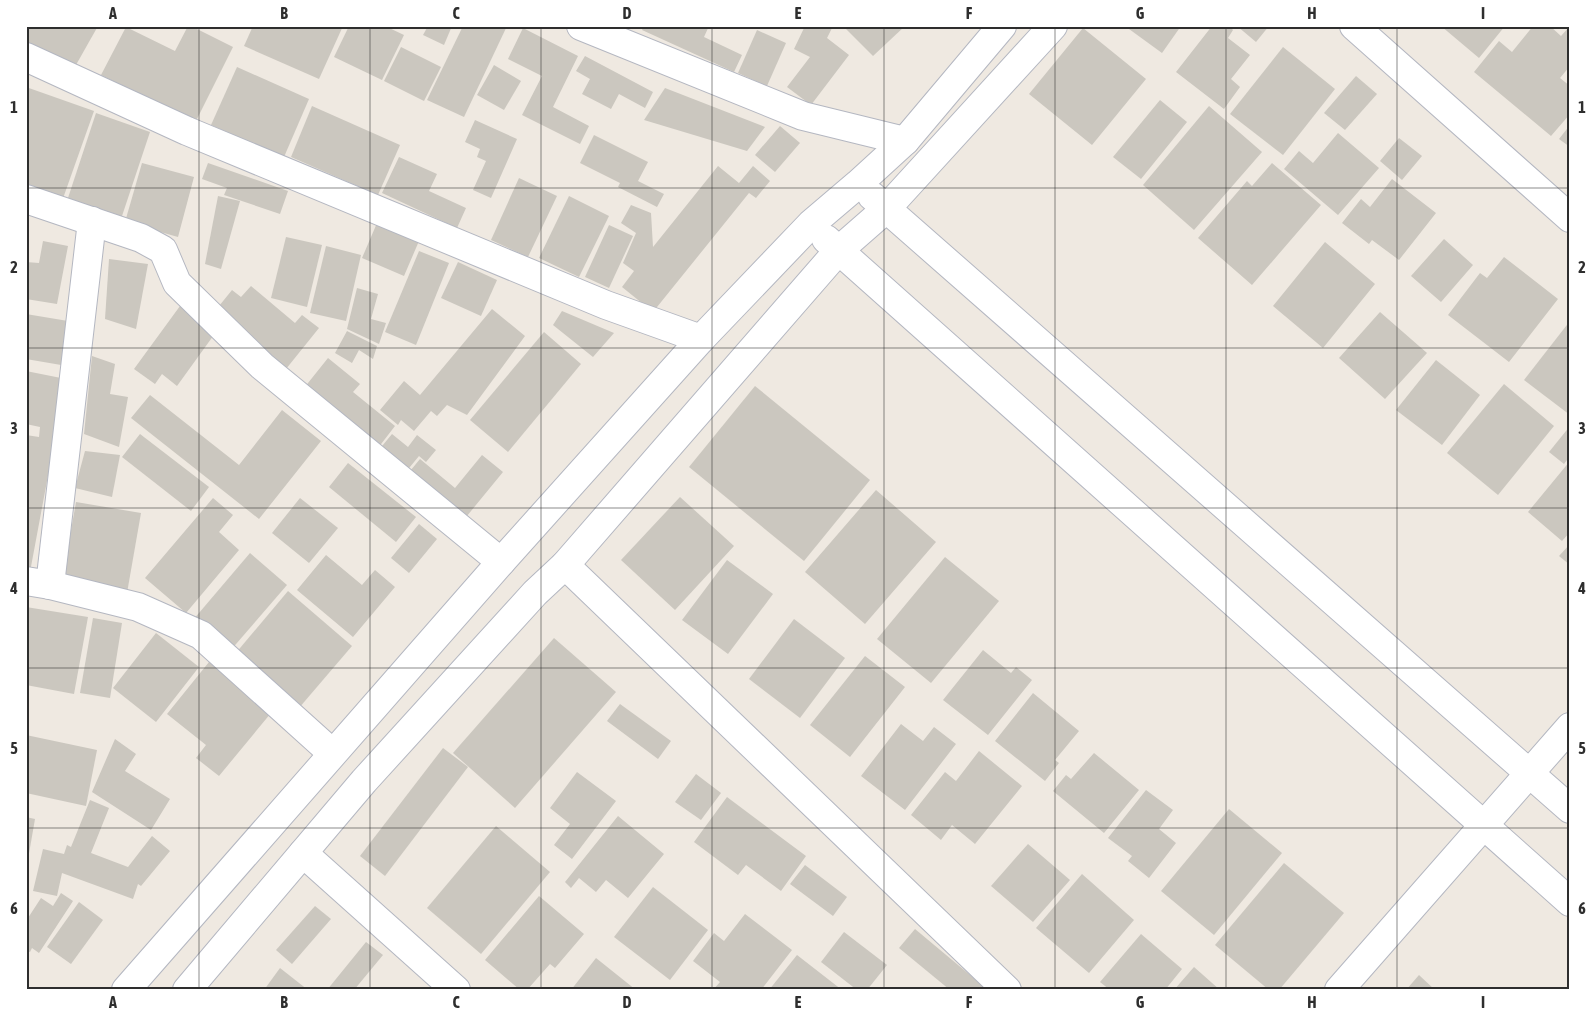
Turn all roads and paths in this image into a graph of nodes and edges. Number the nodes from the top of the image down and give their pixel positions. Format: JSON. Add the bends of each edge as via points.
{"nodes":[{"id":1,"x":582,"y":26,"type":"edge"},
{"id":2,"x":1002,"y":26,"type":"edge"},
{"id":3,"x":1053,"y":26,"type":"edge"},
{"id":4,"x":1354,"y":26,"type":"edge"},
{"id":5,"x":26,"y":57,"type":"edge"},
{"id":6,"x":905,"y":141,"type":"junction"},
{"id":7,"x":858,"y":184,"type":"junction"},
{"id":8,"x":26,"y":200,"type":"edge"},
{"id":9,"x":886,"y":209,"type":"junction"},
{"id":10,"x":1570,"y":218,"type":"edge"},
{"id":11,"x":92,"y":221,"type":"junction"},
{"id":12,"x":811,"y":224,"type":"junction"},
{"id":13,"x":838,"y":251,"type":"junction"},
{"id":14,"x":701,"y":339,"type":"junction"},
{"id":15,"x":501,"y":562,"type":"junction"},
{"id":16,"x":565,"y":565,"type":"junction"},
{"id":17,"x":38,"y":583,"type":"edge"},
{"id":18,"x":1570,"y":727,"type":"edge"},
{"id":19,"x":332,"y":753,"type":"junction"},
{"id":20,"x":1529,"y":772,"type":"junction"},
{"id":21,"x":1570,"y":809,"type":"edge"},
{"id":22,"x":1483,"y":825,"type":"junction"},
{"id":23,"x":304,"y":853,"type":"junction"},
{"id":24,"x":1570,"y":902,"type":"edge"},
{"id":25,"x":126,"y":990,"type":"edge"},
{"id":26,"x":187,"y":990,"type":"edge"},
{"id":27,"x":456,"y":990,"type":"edge"},
{"id":28,"x":1007,"y":990,"type":"edge"},
{"id":29,"x":1339,"y":990,"type":"edge"}],
"edges":[{"from":1,"to":6,"type":"main road","via":[[803,116]]},
{"from":2,"to":6,"type":"main road"},
{"from":3,"to":9,"type":"main road"},
{"from":4,"to":10,"type":"main road"},
{"from":5,"to":14,"type":"main road","via":[[195,135],[606,305]]},
{"from":6,"to":7,"type":"main road"},
{"from":7,"to":9,"type":"main road"},
{"from":7,"to":12,"type":"main road"},
{"from":8,"to":11,"type":"main road"},
{"from":9,"to":13,"type":"main road"},
{"from":9,"to":20,"type":"main road"},
{"from":11,"to":15,"type":"main road","via":[[141,238],[163,250],[177,283],[262,366]]},
{"from":11,"to":17,"type":"main road"},
{"from":12,"to":13,"type":"main road"},
{"from":12,"to":14,"type":"main road"},
{"from":13,"to":16,"type":"main road"},
{"from":13,"to":22,"type":"main road"},
{"from":14,"to":15,"type":"main road"},
{"from":15,"to":19,"type":"main road"},
{"from":16,"to":23,"type":"main road","via":[[522,607],[364,781]]},
{"from":16,"to":28,"type":"main road"},
{"from":17,"to":19,"type":"main road","via":[[138,607],[201,635]]},
{"from":18,"to":20,"type":"main road"},
{"from":19,"to":25,"type":"main road"},
{"from":20,"to":21,"type":"main road"},
{"from":20,"to":22,"type":"main road"},
{"from":22,"to":24,"type":"main road"},
{"from":22,"to":29,"type":"main road"},
{"from":23,"to":26,"type":"main road"},
{"from":23,"to":27,"type":"main road"}]}
